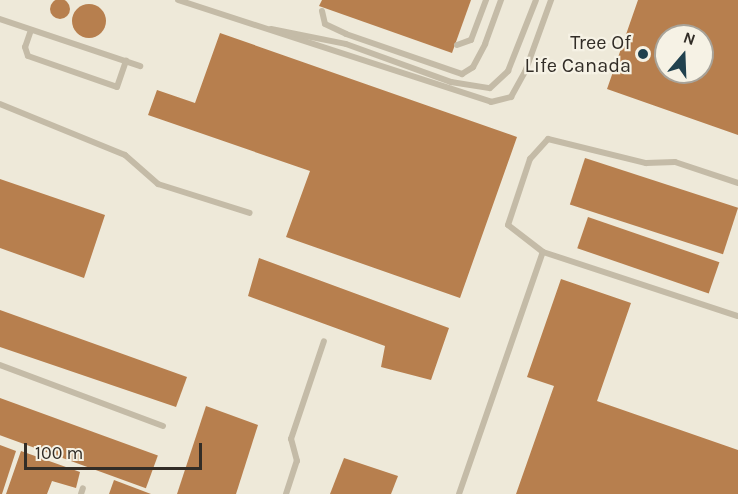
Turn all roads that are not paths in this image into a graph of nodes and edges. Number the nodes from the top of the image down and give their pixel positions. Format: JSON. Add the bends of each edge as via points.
{"nodes":[{"id":1,"x":178,"y":0,"type":"edge"},
{"id":2,"x":486,"y":0,"type":"edge"},
{"id":3,"x":501,"y":0,"type":"edge"},
{"id":4,"x":536,"y":0,"type":"edge"},
{"id":5,"x":551,"y":0,"type":"edge"},
{"id":6,"x":322,"y":11,"type":"dead end"},
{"id":7,"x":0,"y":19,"type":"edge"},
{"id":8,"x":254,"y":26,"type":"junction"},
{"id":9,"x":31,"y":30,"type":"junction"},
{"id":10,"x":457,"y":45,"type":"dead end"},
{"id":11,"x":126,"y":62,"type":"junction"},
{"id":12,"x":140,"y":66,"type":"dead end"},
{"id":13,"x":0,"y":104,"type":"edge"},
{"id":14,"x":738,"y":183,"type":"edge"},
{"id":15,"x":250,"y":213,"type":"dead end"},
{"id":16,"x":543,"y":252,"type":"junction"},
{"id":17,"x":738,"y":316,"type":"edge"},
{"id":18,"x":324,"y":341,"type":"dead end"},
{"id":19,"x":0,"y":365,"type":"edge"},
{"id":20,"x":163,"y":426,"type":"dead end"},
{"id":21,"x":286,"y":494,"type":"edge"},
{"id":22,"x":459,"y":494,"type":"edge"}],
"edges":[{"from":1,"to":8,"type":"lane"},
{"from":2,"to":10,"type":"lane","via":[[471,40]]},
{"from":3,"to":6,"type":"lane","via":[[473,67],[462,74],[346,34],[325,24]]},
{"from":4,"to":8,"type":"lane","via":[[508,71],[490,88],[451,82],[346,44]]},
{"from":5,"to":8,"type":"lane","via":[[511,97],[491,102]]},
{"from":7,"to":9,"type":"lane"},
{"from":9,"to":11,"type":"lane"},
{"from":9,"to":11,"type":"lane","via":[[25,47],[28,56],[117,87]]},
{"from":11,"to":12,"type":"lane"},
{"from":13,"to":15,"type":"lane","via":[[124,155],[158,184]]},
{"from":14,"to":16,"type":"lane","via":[[675,162],[646,163],[548,139],[530,159],[508,225]]},
{"from":16,"to":17,"type":"lane"},
{"from":16,"to":22,"type":"lane"},
{"from":18,"to":21,"type":"lane","via":[[291,439],[297,461]]},
{"from":19,"to":20,"type":"lane"}]}
